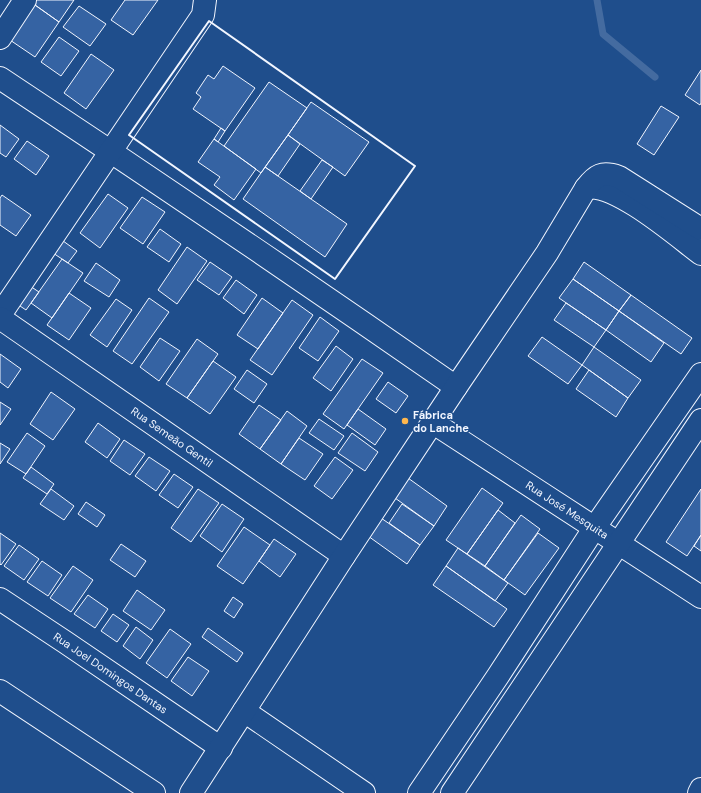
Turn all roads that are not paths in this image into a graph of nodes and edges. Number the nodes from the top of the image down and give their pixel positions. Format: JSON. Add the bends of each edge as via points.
{"nodes":[{"id":1,"x":25,"y":0,"type":"edge"},
{"id":2,"x":205,"y":0,"type":"edge"},
{"id":3,"x":0,"y":38,"type":"edge"},
{"id":4,"x":0,"y":78,"type":"edge"},
{"id":5,"x":111,"y":151,"type":"junction"},
{"id":6,"x":586,"y":188,"type":"junction"},
{"id":7,"x":701,"y":229,"type":"edge"},
{"id":8,"x":701,"y":254,"type":"edge"},
{"id":9,"x":0,"y":316,"type":"edge"},
{"id":10,"x":701,"y":374,"type":"edge"},
{"id":11,"x":456,"y":387,"type":"junction"},
{"id":12,"x":701,"y":420,"type":"edge"},
{"id":13,"x":432,"y":422,"type":"junction"},
{"id":14,"x":595,"y":527,"type":"junction"},
{"id":15,"x":619,"y":544,"type":"junction"},
{"id":16,"x":344,"y":556,"type":"junction"},
{"id":17,"x":701,"y":597,"type":"edge"},
{"id":18,"x":0,"y":599,"type":"edge"},
{"id":19,"x":0,"y":691,"type":"edge"},
{"id":20,"x":244,"y":711,"type":"junction"},
{"id":21,"x":221,"y":748,"type":"junction"},
{"id":22,"x":701,"y":789,"type":"edge"},
{"id":23,"x":154,"y":793,"type":"edge"},
{"id":24,"x":191,"y":793,"type":"edge"},
{"id":25,"x":364,"y":793,"type":"edge"},
{"id":26,"x":419,"y":793,"type":"edge"},
{"id":27,"x":452,"y":793,"type":"edge"},
{"id":28,"x":698,"y":793,"type":"edge"}],
"edges":[{"from":1,"to":3,"type":"street"},
{"from":2,"to":5,"type":"street","via":[[203,15]]},
{"from":4,"to":5,"type":"street"},
{"from":5,"to":9,"type":"street"},
{"from":5,"to":11,"type":"street"},
{"from":6,"to":7,"type":"street","via":[[598,176],[612,174]]},
{"from":6,"to":8,"type":"street","via":[[600,188],[622,198]]},
{"from":6,"to":11,"type":"street","via":[[547,253]]},
{"from":9,"to":16,"type":"street","name":"Rua Semeão Gentil"},
{"from":10,"to":14,"type":"street"},
{"from":11,"to":13,"type":"street"},
{"from":12,"to":15,"type":"street"},
{"from":13,"to":14,"type":"street","name":"Rua José Mesquita"},
{"from":13,"to":16,"type":"street"},
{"from":14,"to":15,"type":"street","name":"Rua José Mesquita"},
{"from":14,"to":26,"type":"street"},
{"from":15,"to":17,"type":"street","name":"Rua José Mesquita"},
{"from":15,"to":27,"type":"street"},
{"from":16,"to":20,"type":"street"},
{"from":18,"to":21,"type":"street","name":"Rua Joel Domingos Dantas"},
{"from":19,"to":23,"type":"street"},
{"from":20,"to":21,"type":"street"},
{"from":20,"to":25,"type":"street"},
{"from":21,"to":24,"type":"street"},
{"from":22,"to":28,"type":"street"}]}
